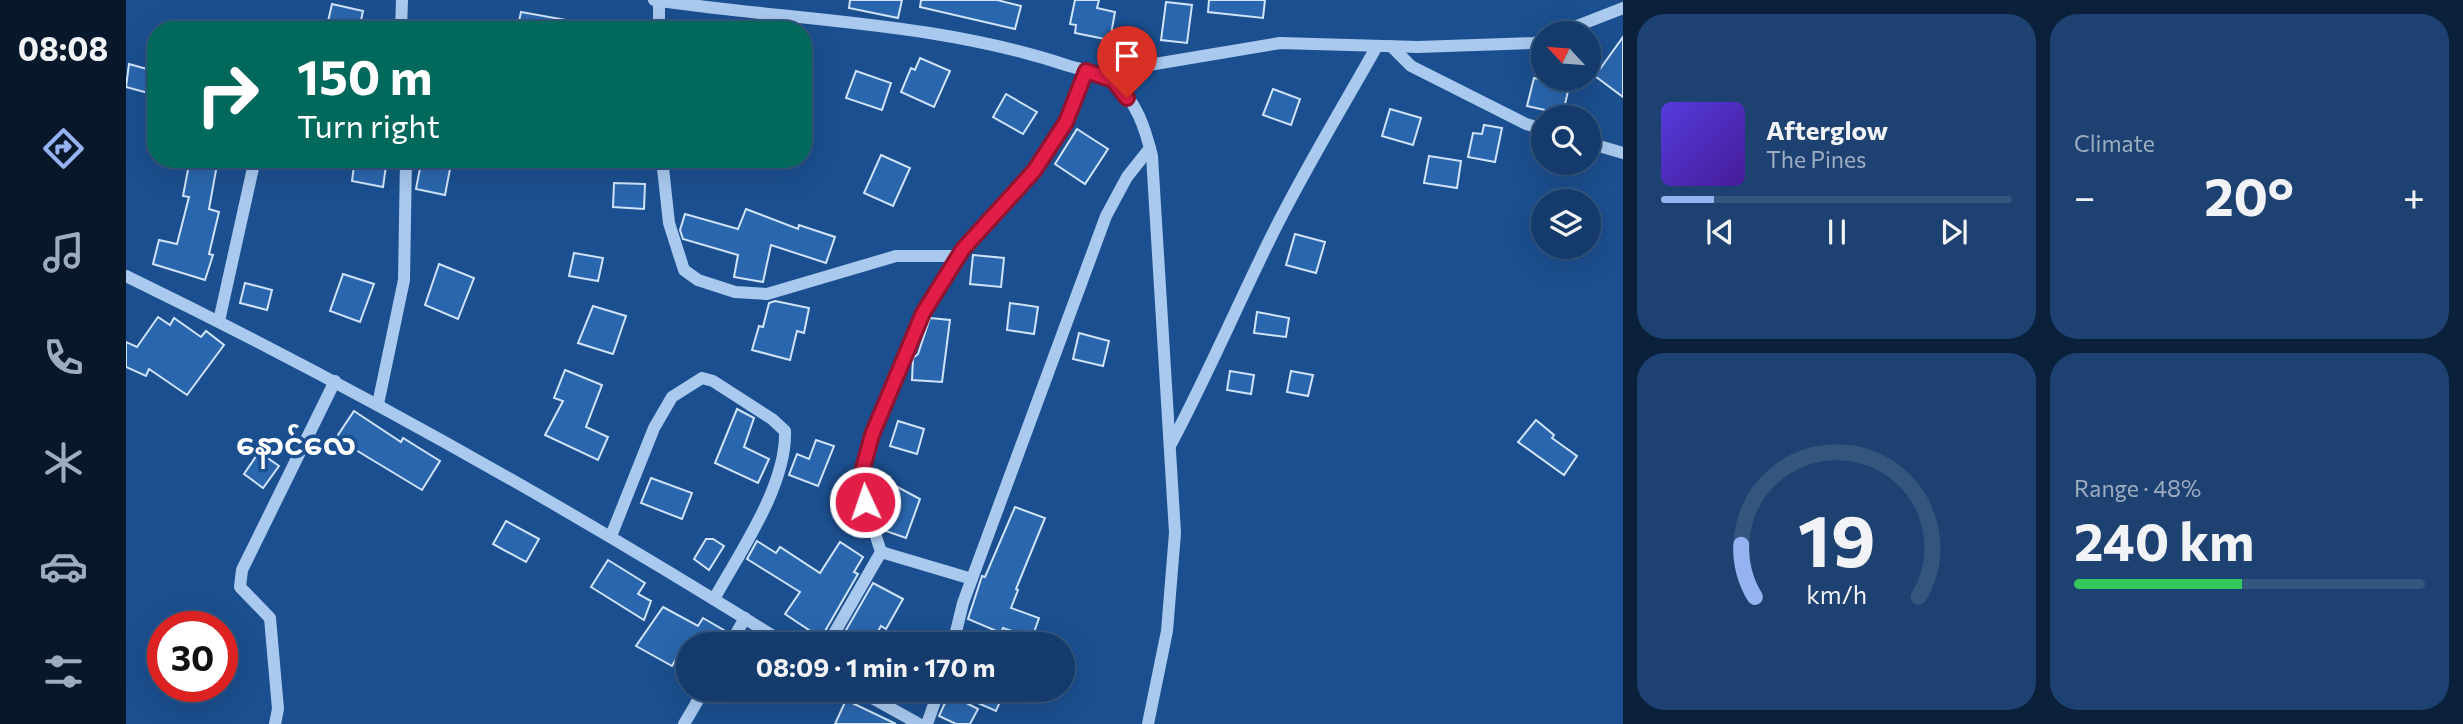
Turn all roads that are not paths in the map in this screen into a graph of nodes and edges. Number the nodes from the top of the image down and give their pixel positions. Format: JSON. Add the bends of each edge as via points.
{"nodes":[{"id":1,"x":402,"y":0,"type":"edge"},
{"id":2,"x":656,"y":0,"type":"edge"},
{"id":3,"x":1623,"y":8,"type":"edge"},
{"id":4,"x":401,"y":21,"type":"edge"},
{"id":5,"x":658,"y":21,"type":"edge"},
{"id":6,"x":1590,"y":21,"type":"edge"},
{"id":7,"x":1531,"y":43,"type":"edge"},
{"id":8,"x":1377,"y":46,"type":"junction"},
{"id":9,"x":1391,"y":46,"type":"junction"},
{"id":10,"x":1086,"y":71,"type":"junction"},
{"id":11,"x":1113,"y":80,"type":"junction"},
{"id":12,"x":1531,"y":125,"type":"edge"},
{"id":13,"x":1601,"y":146,"type":"edge"},
{"id":14,"x":1150,"y":148,"type":"junction"},
{"id":15,"x":1623,"y":153,"type":"edge"},
{"id":16,"x":253,"y":168,"type":"edge"},
{"id":17,"x":406,"y":168,"type":"edge"},
{"id":18,"x":663,"y":168,"type":"edge"},
{"id":19,"x":958,"y":256,"type":"junction"},
{"id":20,"x":126,"y":276,"type":"edge"},
{"id":21,"x":219,"y":321,"type":"junction"},
{"id":22,"x":335,"y":381,"type":"junction"},
{"id":23,"x":378,"y":404,"type":"junction"},
{"id":24,"x":1171,"y":444,"type":"junction"},
{"id":25,"x":611,"y":536,"type":"junction"},
{"id":26,"x":881,"y":552,"type":"junction"},
{"id":27,"x":972,"y":579,"type":"junction"},
{"id":28,"x":714,"y":599,"type":"junction"},
{"id":29,"x":745,"y":618,"type":"junction"},
{"id":30,"x":737,"y":632,"type":"edge"},
{"id":31,"x":767,"y":632,"type":"edge"},
{"id":32,"x":835,"y":632,"type":"edge"},
{"id":33,"x":957,"y":632,"type":"edge"},
{"id":34,"x":697,"y":702,"type":"edge"},
{"id":35,"x":880,"y":702,"type":"edge"},
{"id":36,"x":935,"y":702,"type":"edge"},
{"id":37,"x":275,"y":724,"type":"edge"},
{"id":38,"x":684,"y":724,"type":"edge"},
{"id":39,"x":919,"y":724,"type":"edge"},
{"id":40,"x":928,"y":724,"type":"edge"},
{"id":41,"x":1148,"y":724,"type":"edge"}],
"edges":[{"from":1,"to":4,"type":"street"},
{"from":2,"to":5,"type":"street"},
{"from":2,"to":10,"type":"street","via":[[734,12],[888,24],[1036,55]]},
{"from":3,"to":6,"type":"street"},
{"from":7,"to":9,"type":"street"},
{"from":8,"to":9,"type":"street"},
{"from":8,"to":11,"type":"street","via":[[1280,43],[1149,65]]},
{"from":8,"to":24,"type":"street","via":[[1314,153]]},
{"from":9,"to":12,"type":"street","via":[[1411,66]]},
{"from":10,"to":11,"type":"street"},
{"from":10,"to":19,"type":"street","via":[[1066,122],[1034,171]]},
{"from":11,"to":14,"type":"street","via":[[1141,116]]},
{"from":13,"to":15,"type":"street"},
{"from":14,"to":24,"type":"street"},
{"from":14,"to":27,"type":"street","via":[[1127,177],[1106,216]]},
{"from":16,"to":21,"type":"street"},
{"from":17,"to":23,"type":"street","via":[[404,281]]},
{"from":18,"to":19,"type":"street","via":[[669,223],[684,270],[698,281],[735,292],[767,293],[895,256]]},
{"from":19,"to":26,"type":"street","via":[[918,325],[872,435],[862,472],[865,502]]},
{"from":20,"to":21,"type":"street"},
{"from":21,"to":22,"type":"street"},
{"from":22,"to":23,"type":"street"},
{"from":22,"to":37,"type":"street","via":[[242,570],[240,587],[270,618],[278,709]]},
{"from":23,"to":25,"type":"street"},
{"from":24,"to":41,"type":"street","via":[[1175,533],[1167,631]]},
{"from":25,"to":28,"type":"street"},
{"from":25,"to":28,"type":"street","via":[[654,428],[672,397],[702,378],[713,381],[772,419],[785,431],[786,448],[751,533]]},
{"from":26,"to":27,"type":"street"},
{"from":26,"to":32,"type":"street"},
{"from":27,"to":33,"type":"street"},
{"from":28,"to":29,"type":"street"},
{"from":29,"to":30,"type":"street"},
{"from":29,"to":31,"type":"street"},
{"from":34,"to":38,"type":"street"},
{"from":35,"to":39,"type":"street"},
{"from":36,"to":40,"type":"street"}]}
